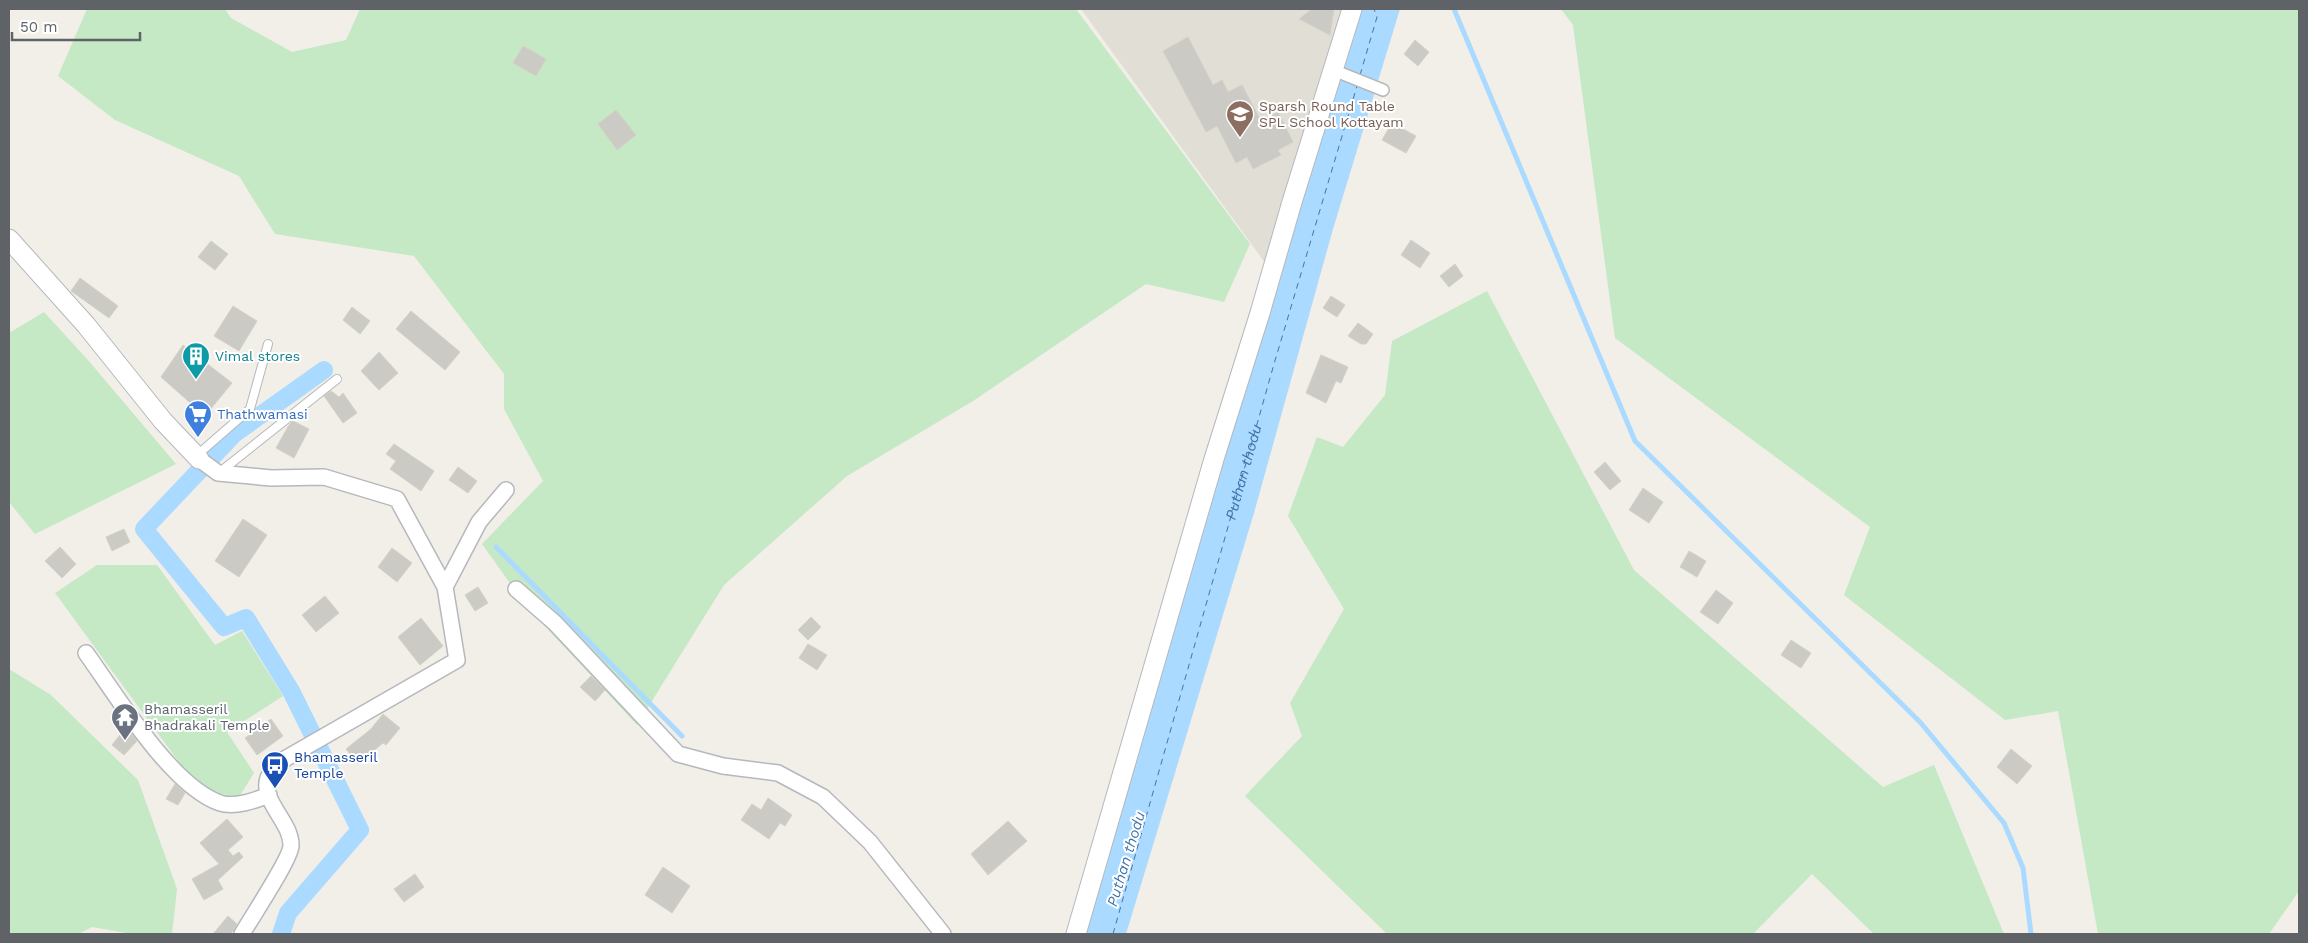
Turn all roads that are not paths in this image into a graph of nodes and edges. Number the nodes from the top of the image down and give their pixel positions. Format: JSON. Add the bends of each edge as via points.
{"nodes":[{"id":1,"x":1352,"y":9,"type":"edge"},
{"id":2,"x":1333,"y":70,"type":"junction"},
{"id":3,"x":1383,"y":90,"type":"dead end"},
{"id":4,"x":9,"y":239,"type":"edge"},
{"id":5,"x":268,"y":344,"type":"dead end"},
{"id":6,"x":337,"y":379,"type":"dead end"},
{"id":7,"x":206,"y":464,"type":"junction"},
{"id":8,"x":506,"y":490,"type":"dead end"},
{"id":9,"x":444,"y":587,"type":"junction"},
{"id":10,"x":516,"y":589,"type":"dead end"},
{"id":11,"x":86,"y":654,"type":"dead end"},
{"id":12,"x":269,"y":795,"type":"junction"},
{"id":13,"x":242,"y":934,"type":"edge"},
{"id":14,"x":943,"y":934,"type":"edge"},
{"id":15,"x":1076,"y":934,"type":"edge"}],
"edges":[{"from":1,"to":2,"type":"street"},
{"from":2,"to":3,"type":"street"},
{"from":2,"to":15,"type":"street","via":[[1214,459]]},
{"from":4,"to":7,"type":"street","via":[[86,325],[163,421]]},
{"from":5,"to":7,"type":"lane","via":[[250,409]]},
{"from":6,"to":7,"type":"lane"},
{"from":7,"to":9,"type":"street","via":[[271,478],[324,477],[397,499]]},
{"from":8,"to":9,"type":"street","via":[[479,522]]},
{"from":9,"to":12,"type":"street","via":[[457,660],[276,764],[268,778]]},
{"from":10,"to":14,"type":"street","via":[[555,623],[678,754],[723,766],[778,773],[823,797],[870,842]]},
{"from":11,"to":12,"type":"street","via":[[168,765],[199,792],[222,804]]},
{"from":12,"to":13,"type":"street","via":[[289,834],[291,848]]}]}
